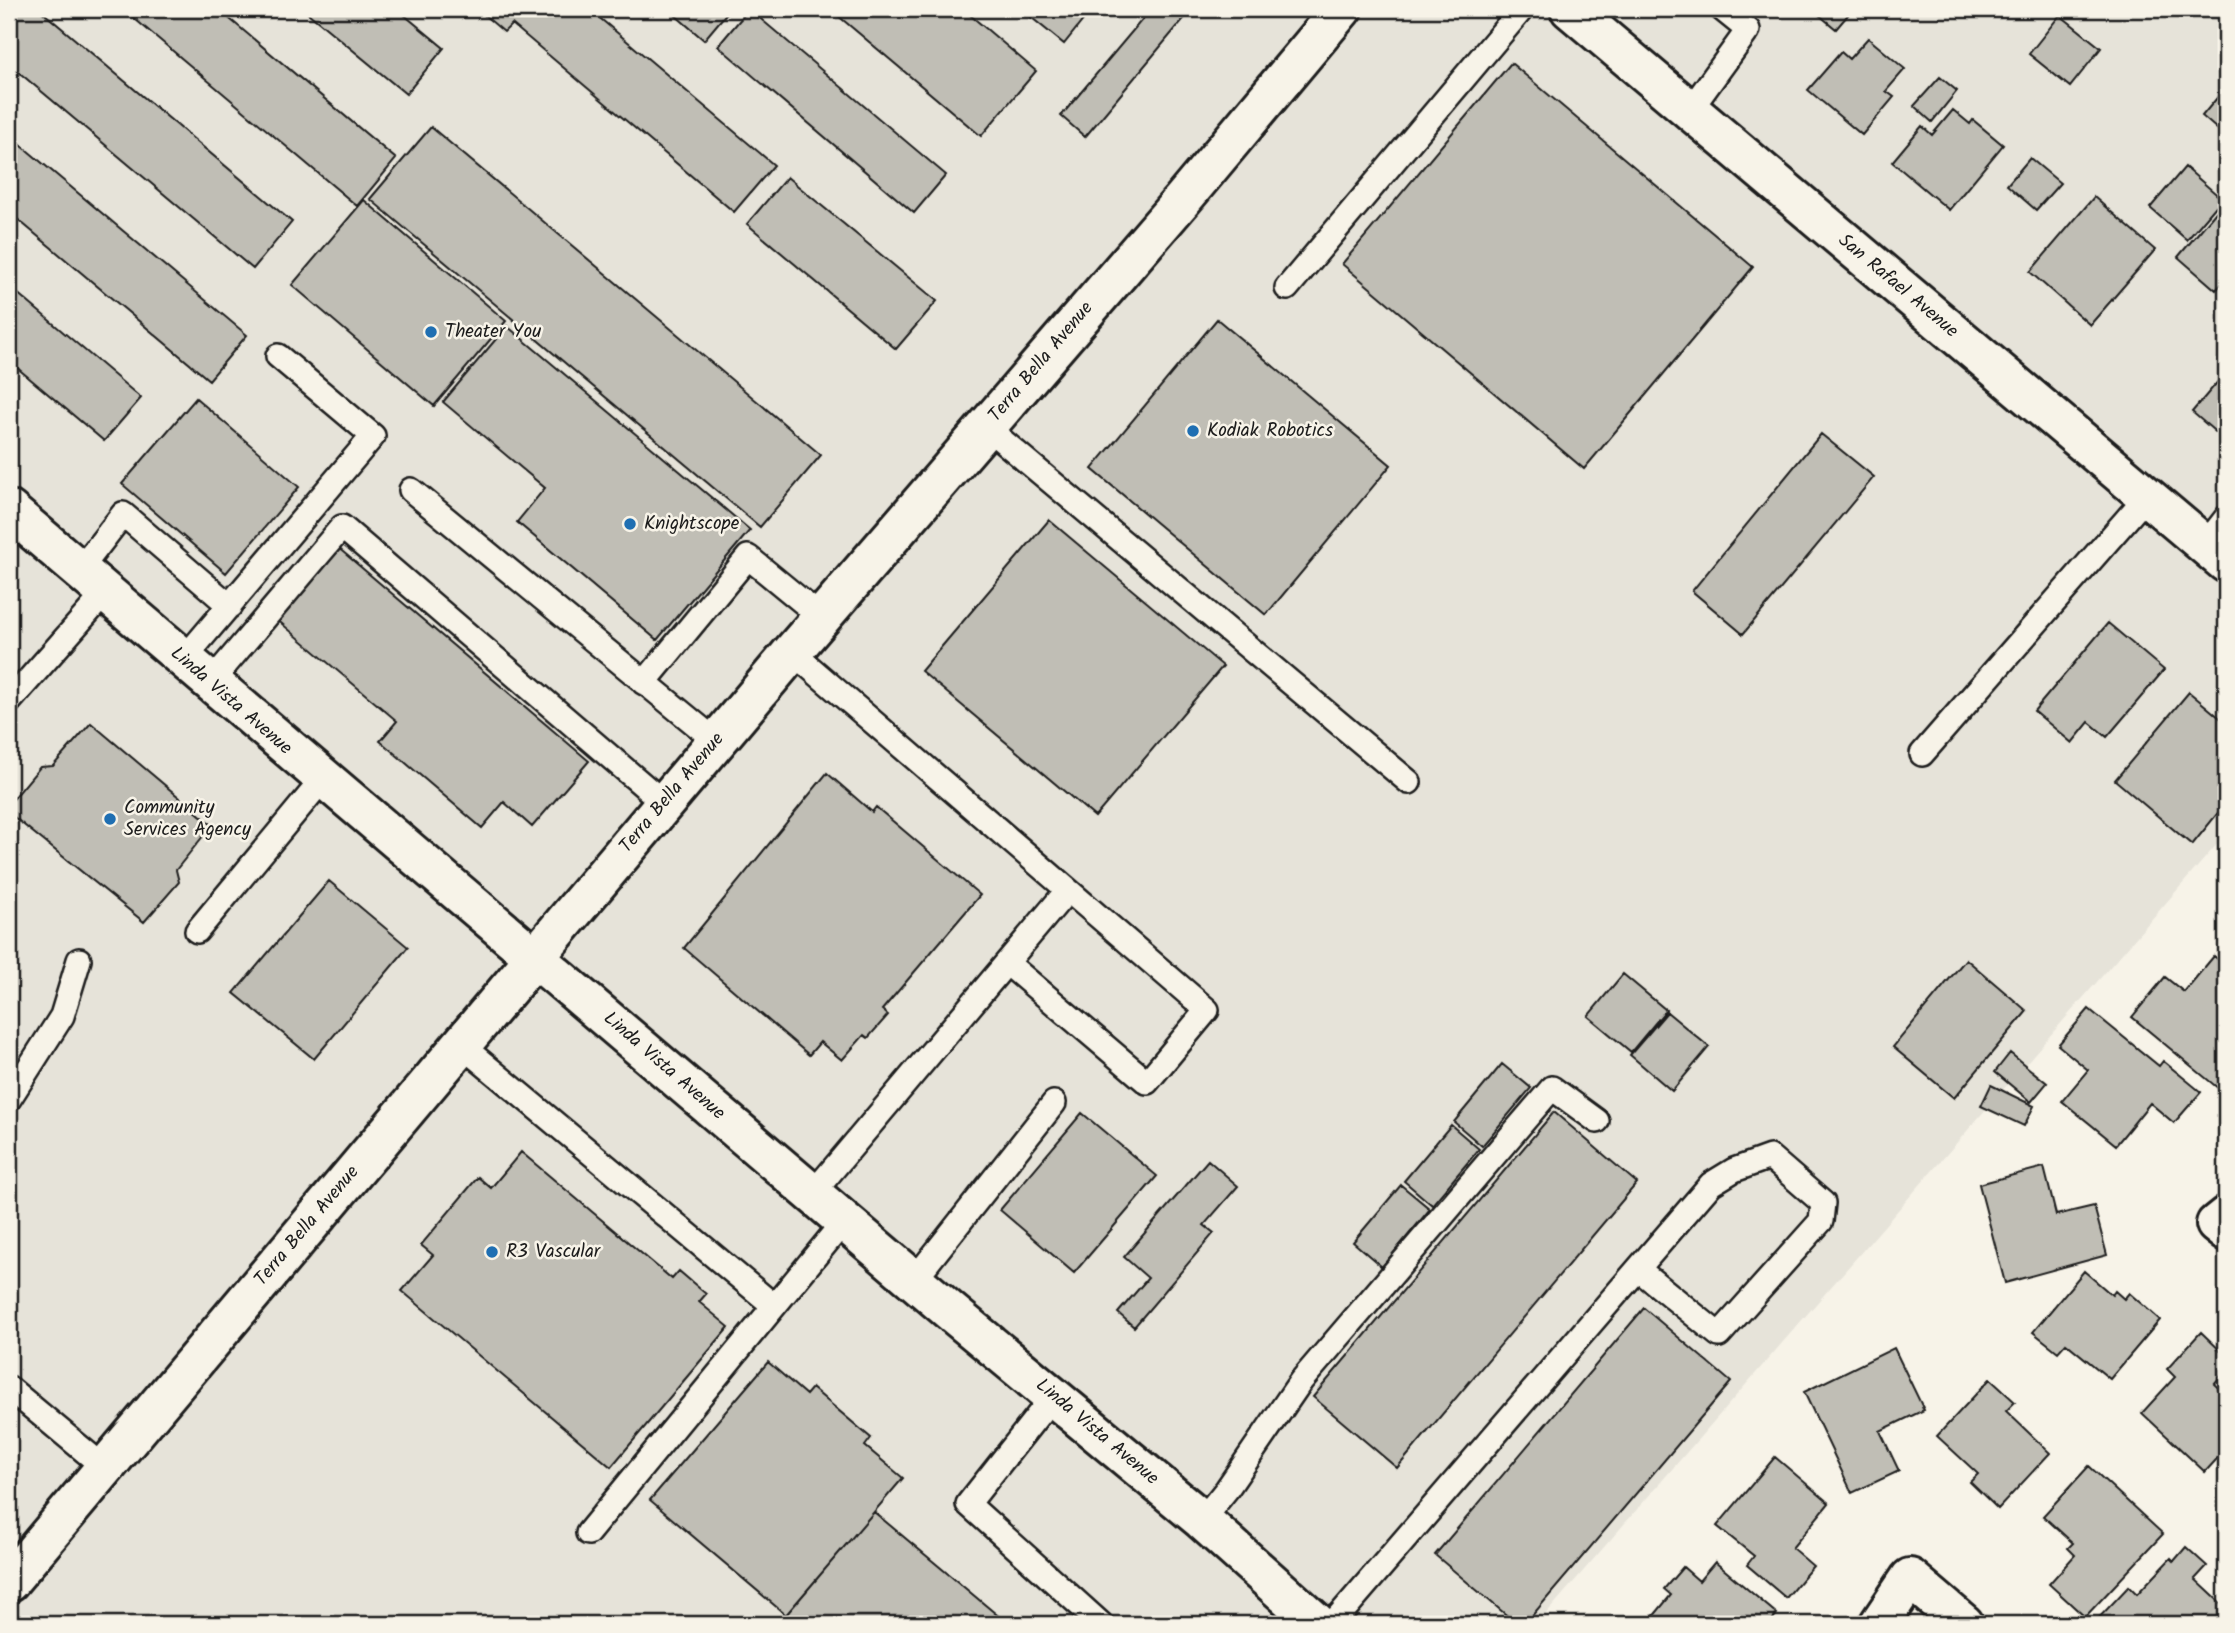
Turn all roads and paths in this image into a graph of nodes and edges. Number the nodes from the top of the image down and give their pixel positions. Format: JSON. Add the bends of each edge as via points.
{"nodes":[{"id":1,"x":1342,"y":9,"type":"edge"},
{"id":2,"x":1522,"y":9,"type":"edge"},
{"id":3,"x":1570,"y":9,"type":"edge"},
{"id":4,"x":1722,"y":9,"type":"edge"},
{"id":5,"x":1690,"y":110,"type":"junction"},
{"id":6,"x":1287,"y":288,"type":"dead end"},
{"id":7,"x":278,"y":356,"type":"dead end"},
{"id":8,"x":986,"y":427,"type":"junction"},
{"id":9,"x":411,"y":489,"type":"dead end"},
{"id":10,"x":2147,"y":496,"type":"junction"},
{"id":11,"x":9,"y":510,"type":"edge"},
{"id":12,"x":2219,"y":542,"type":"edge"},
{"id":13,"x":92,"y":581,"type":"junction"},
{"id":14,"x":230,"y":606,"type":"junction"},
{"id":15,"x":821,"y":617,"type":"junction"},
{"id":16,"x":792,"y":652,"type":"junction"},
{"id":17,"x":197,"y":672,"type":"junction"},
{"id":18,"x":645,"y":683,"type":"junction"},
{"id":19,"x":9,"y":702,"type":"edge"},
{"id":20,"x":716,"y":741,"type":"junction"},
{"id":21,"x":1922,"y":754,"type":"dead end"},
{"id":22,"x":323,"y":779,"type":"junction"},
{"id":23,"x":1409,"y":782,"type":"dead end"},
{"id":24,"x":664,"y":803,"type":"junction"},
{"id":25,"x":1067,"y":891,"type":"junction"},
{"id":26,"x":197,"y":931,"type":"dead end"},
{"id":27,"x":534,"y":957,"type":"junction"},
{"id":28,"x":79,"y":960,"type":"dead end"},
{"id":29,"x":1007,"y":963,"type":"junction"},
{"id":30,"x":460,"y":1044,"type":"junction"},
{"id":31,"x":9,"y":1099,"type":"edge"},
{"id":32,"x":1054,"y":1102,"type":"dead end"},
{"id":33,"x":1597,"y":1121,"type":"dead end"},
{"id":34,"x":813,"y":1194,"type":"junction"},
{"id":35,"x":2226,"y":1216,"type":"edge"},
{"id":36,"x":845,"y":1220,"type":"junction"},
{"id":37,"x":2226,"y":1232,"type":"edge"},
{"id":38,"x":1638,"y":1269,"type":"junction"},
{"id":39,"x":914,"y":1280,"type":"junction"},
{"id":40,"x":774,"y":1306,"type":"junction"},
{"id":41,"x":9,"y":1388,"type":"edge"},
{"id":42,"x":1054,"y":1395,"type":"junction"},
{"id":43,"x":105,"y":1468,"type":"junction"},
{"id":44,"x":1202,"y":1520,"type":"junction"},
{"id":45,"x":587,"y":1532,"type":"dead end"},
{"id":46,"x":9,"y":1582,"type":"edge"},
{"id":47,"x":1101,"y":1624,"type":"edge"},
{"id":48,"x":1318,"y":1624,"type":"edge"},
{"id":49,"x":1332,"y":1624,"type":"edge"},
{"id":50,"x":1879,"y":1624,"type":"edge"},
{"id":51,"x":1964,"y":1624,"type":"edge"}],
"edges":[{"from":1,"to":8,"type":"street","name":"Terra Bella Avenue"},
{"from":2,"to":6,"type":"lane"},
{"from":3,"to":5,"type":"street","name":"San Rafael Avenue"},
{"from":4,"to":5,"type":"lane","via":[[1748,30]]},
{"from":5,"to":10,"type":"street","name":"San Rafael Avenue"},
{"from":7,"to":14,"type":"lane","via":[[373,436]]},
{"from":8,"to":15,"type":"street","name":"Terra Bella Avenue"},
{"from":8,"to":23,"type":"lane"},
{"from":9,"to":18,"type":"lane"},
{"from":10,"to":12,"type":"street","name":"San Rafael Avenue"},
{"from":10,"to":21,"type":"lane"},
{"from":11,"to":13,"type":"street","name":"Linda Vista Avenue"},
{"from":13,"to":14,"type":"lane","via":[[123,514]]},
{"from":13,"to":17,"type":"street","name":"Linda Vista Avenue"},
{"from":13,"to":19,"type":"lane"},
{"from":14,"to":17,"type":"lane"},
{"from":15,"to":16,"type":"street","name":"Terra Bella Avenue"},
{"from":15,"to":18,"type":"lane","via":[[748,557]]},
{"from":16,"to":20,"type":"street","name":"Terra Bella Avenue"},
{"from":16,"to":25,"type":"lane"},
{"from":17,"to":22,"type":"street","name":"Linda Vista Avenue"},
{"from":17,"to":24,"type":"lane","via":[[342,527]]},
{"from":18,"to":20,"type":"lane"},
{"from":20,"to":24,"type":"street","name":"Terra Bella Avenue"},
{"from":22,"to":26,"type":"lane"},
{"from":22,"to":27,"type":"street","name":"Linda Vista Avenue"},
{"from":24,"to":27,"type":"street","name":"Terra Bella Avenue"},
{"from":25,"to":29,"type":"lane"},
{"from":25,"to":29,"type":"lane","via":[[1207,1010],[1147,1082]]},
{"from":27,"to":30,"type":"street","name":"Terra Bella Avenue"},
{"from":27,"to":34,"type":"street","name":"Linda Vista Avenue"},
{"from":28,"to":31,"type":"lane","via":[[62,1016]]},
{"from":29,"to":34,"type":"lane"},
{"from":30,"to":40,"type":"lane"},
{"from":30,"to":43,"type":"street","name":"Terra Bella Avenue"},
{"from":32,"to":39,"type":"lane"},
{"from":33,"to":44,"type":"lane","via":[[1552,1088],[1301,1381]]},
{"from":34,"to":36,"type":"street","name":"Linda Vista Avenue"},
{"from":35,"to":37,"type":"street","via":[[2216,1224]]},
{"from":36,"to":39,"type":"street","name":"Linda Vista Avenue"},
{"from":36,"to":40,"type":"lane"},
{"from":38,"to":38,"type":"lane","via":[[1711,1184],[1770,1157],[1823,1203],[1821,1221],[1719,1335]]},
{"from":38,"to":49,"type":"lane"},
{"from":39,"to":42,"type":"street","name":"Linda Vista Avenue"},
{"from":40,"to":45,"type":"lane"},
{"from":41,"to":43,"type":"lane"},
{"from":42,"to":44,"type":"street","name":"Linda Vista Avenue"},
{"from":42,"to":47,"type":"lane","via":[[968,1504]]},
{"from":43,"to":46,"type":"street","name":"Terra Bella Avenue"},
{"from":44,"to":48,"type":"street","name":"Linda Vista Avenue"},
{"from":50,"to":51,"type":"street","via":[[1910,1578]]}]}
